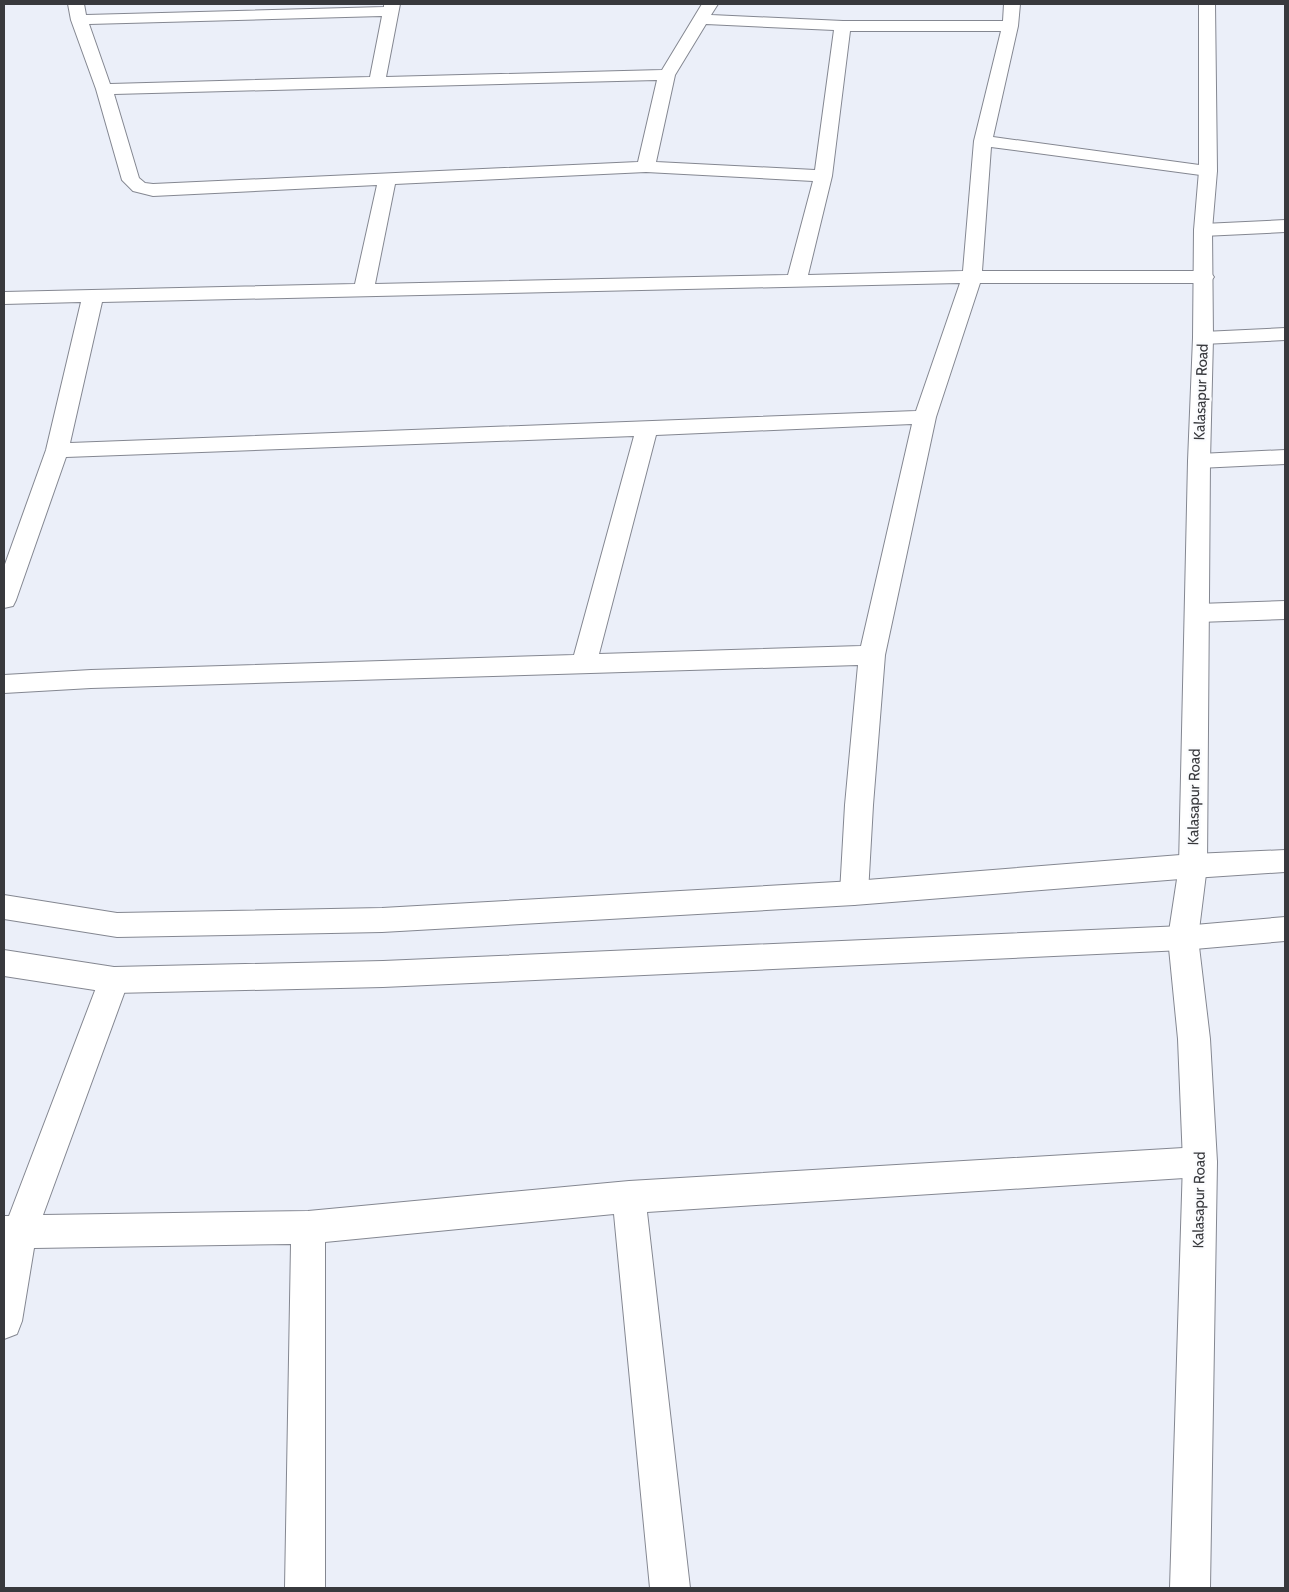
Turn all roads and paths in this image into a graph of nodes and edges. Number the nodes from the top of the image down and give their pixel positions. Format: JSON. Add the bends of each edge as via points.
{"nodes":[{"id":1,"x":710,"y":4,"type":"edge"},
{"id":2,"x":1012,"y":4,"type":"edge"},
{"id":3,"x":1207,"y":4,"type":"edge"},
{"id":4,"x":392,"y":7,"type":"edge"},
{"id":5,"x":77,"y":12,"type":"edge"},
{"id":6,"x":701,"y":19,"type":"junction"},
{"id":7,"x":843,"y":26,"type":"junction"},
{"id":8,"x":1010,"y":26,"type":"junction"},
{"id":9,"x":666,"y":75,"type":"junction"},
{"id":10,"x":377,"y":83,"type":"junction"},
{"id":11,"x":104,"y":89,"type":"junction"},
{"id":12,"x":983,"y":142,"type":"junction"},
{"id":13,"x":646,"y":167,"type":"junction"},
{"id":14,"x":1208,"y":171,"type":"junction"},
{"id":15,"x":823,"y":176,"type":"junction"},
{"id":16,"x":387,"y":179,"type":"junction"},
{"id":17,"x":1285,"y":226,"type":"edge"},
{"id":18,"x":1203,"y":230,"type":"junction"},
{"id":19,"x":972,"y":277,"type":"junction"},
{"id":20,"x":1204,"y":277,"type":"junction"},
{"id":21,"x":797,"y":280,"type":"junction"},
{"id":22,"x":364,"y":290,"type":"junction"},
{"id":23,"x":93,"y":296,"type":"junction"},
{"id":24,"x":4,"y":298,"type":"edge"},
{"id":25,"x":1285,"y":334,"type":"edge"},
{"id":26,"x":1203,"y":338,"type":"junction"},
{"id":27,"x":925,"y":417,"type":"junction"},
{"id":28,"x":647,"y":429,"type":"junction"},
{"id":29,"x":57,"y":450,"type":"junction"},
{"id":30,"x":1285,"y":457,"type":"edge"},
{"id":31,"x":1199,"y":461,"type":"junction"},
{"id":32,"x":4,"y":600,"type":"edge"},
{"id":33,"x":1285,"y":610,"type":"edge"},
{"id":34,"x":1198,"y":613,"type":"junction"},
{"id":35,"x":872,"y":655,"type":"junction"},
{"id":36,"x":584,"y":664,"type":"junction"},
{"id":37,"x":4,"y":684,"type":"edge"},
{"id":38,"x":1285,"y":861,"type":"edge"},
{"id":39,"x":1193,"y":866,"type":"junction"},
{"id":40,"x":854,"y":893,"type":"junction"},
{"id":41,"x":4,"y":907,"type":"edge"},
{"id":42,"x":1285,"y":929,"type":"edge"},
{"id":43,"x":1183,"y":938,"type":"junction"},
{"id":44,"x":4,"y":963,"type":"edge"},
{"id":45,"x":114,"y":980,"type":"junction"},
{"id":46,"x":1200,"y":1162,"type":"junction"},
{"id":47,"x":629,"y":1197,"type":"junction"},
{"id":48,"x":308,"y":1227,"type":"junction"},
{"id":49,"x":12,"y":1232,"type":"edge"},
{"id":50,"x":4,"y":1321,"type":"edge"},
{"id":51,"x":305,"y":1588,"type":"edge"},
{"id":52,"x":670,"y":1588,"type":"edge"},
{"id":53,"x":1190,"y":1588,"type":"edge"}],
"edges":[{"from":1,"to":6,"type":"street"},
{"from":2,"to":8,"type":"street"},
{"from":3,"to":14,"type":"street","name":"Kalasapur Road"},
{"from":4,"to":5,"type":"street"},
{"from":4,"to":10,"type":"street"},
{"from":5,"to":11,"type":"street"},
{"from":6,"to":7,"type":"street"},
{"from":6,"to":9,"type":"street"},
{"from":7,"to":8,"type":"street"},
{"from":7,"to":15,"type":"street"},
{"from":8,"to":12,"type":"street"},
{"from":9,"to":10,"type":"street"},
{"from":9,"to":13,"type":"street"},
{"from":10,"to":11,"type":"street"},
{"from":11,"to":16,"type":"street","via":[[131,180],[139,186],[177,191]]},
{"from":12,"to":14,"type":"street"},
{"from":12,"to":19,"type":"street"},
{"from":13,"to":15,"type":"street"},
{"from":13,"to":16,"type":"street"},
{"from":14,"to":18,"type":"street","name":"Kalasapur Road"},
{"from":15,"to":21,"type":"street"},
{"from":16,"to":22,"type":"street"},
{"from":17,"to":18,"type":"street"},
{"from":18,"to":20,"type":"street","name":"Kalasapur Road"},
{"from":19,"to":20,"type":"street"},
{"from":19,"to":21,"type":"street"},
{"from":19,"to":27,"type":"street"},
{"from":20,"to":26,"type":"street","name":"Kalasapur Road"},
{"from":21,"to":22,"type":"street"},
{"from":22,"to":23,"type":"street"},
{"from":23,"to":24,"type":"street"},
{"from":23,"to":29,"type":"street"},
{"from":25,"to":26,"type":"street"},
{"from":26,"to":31,"type":"street","name":"Kalasapur Road"},
{"from":27,"to":28,"type":"street"},
{"from":27,"to":35,"type":"street"},
{"from":28,"to":29,"type":"street"},
{"from":28,"to":36,"type":"street"},
{"from":29,"to":32,"type":"street"},
{"from":30,"to":31,"type":"street"},
{"from":31,"to":34,"type":"street","name":"Kalasapur Road"},
{"from":33,"to":34,"type":"street"},
{"from":34,"to":39,"type":"street","name":"Kalasapur Road"},
{"from":35,"to":36,"type":"street"},
{"from":35,"to":40,"type":"street"},
{"from":36,"to":37,"type":"street"},
{"from":38,"to":39,"type":"street"},
{"from":39,"to":40,"type":"street"},
{"from":39,"to":43,"type":"street","name":"Kalasapur Road"},
{"from":40,"to":41,"type":"street","via":[[382,920],[117,925]]},
{"from":42,"to":43,"type":"street"},
{"from":43,"to":45,"type":"street","via":[[383,974]]},
{"from":43,"to":46,"type":"street","name":"Kalasapur Road","via":[[1194,1039]]},
{"from":44,"to":45,"type":"street"},
{"from":45,"to":49,"type":"street"},
{"from":46,"to":47,"type":"street"},
{"from":46,"to":53,"type":"street","name":"Kalasapur Road"},
{"from":47,"to":48,"type":"street"},
{"from":47,"to":52,"type":"street"},
{"from":48,"to":49,"type":"street"},
{"from":48,"to":51,"type":"street"},
{"from":49,"to":50,"type":"street"}]}
